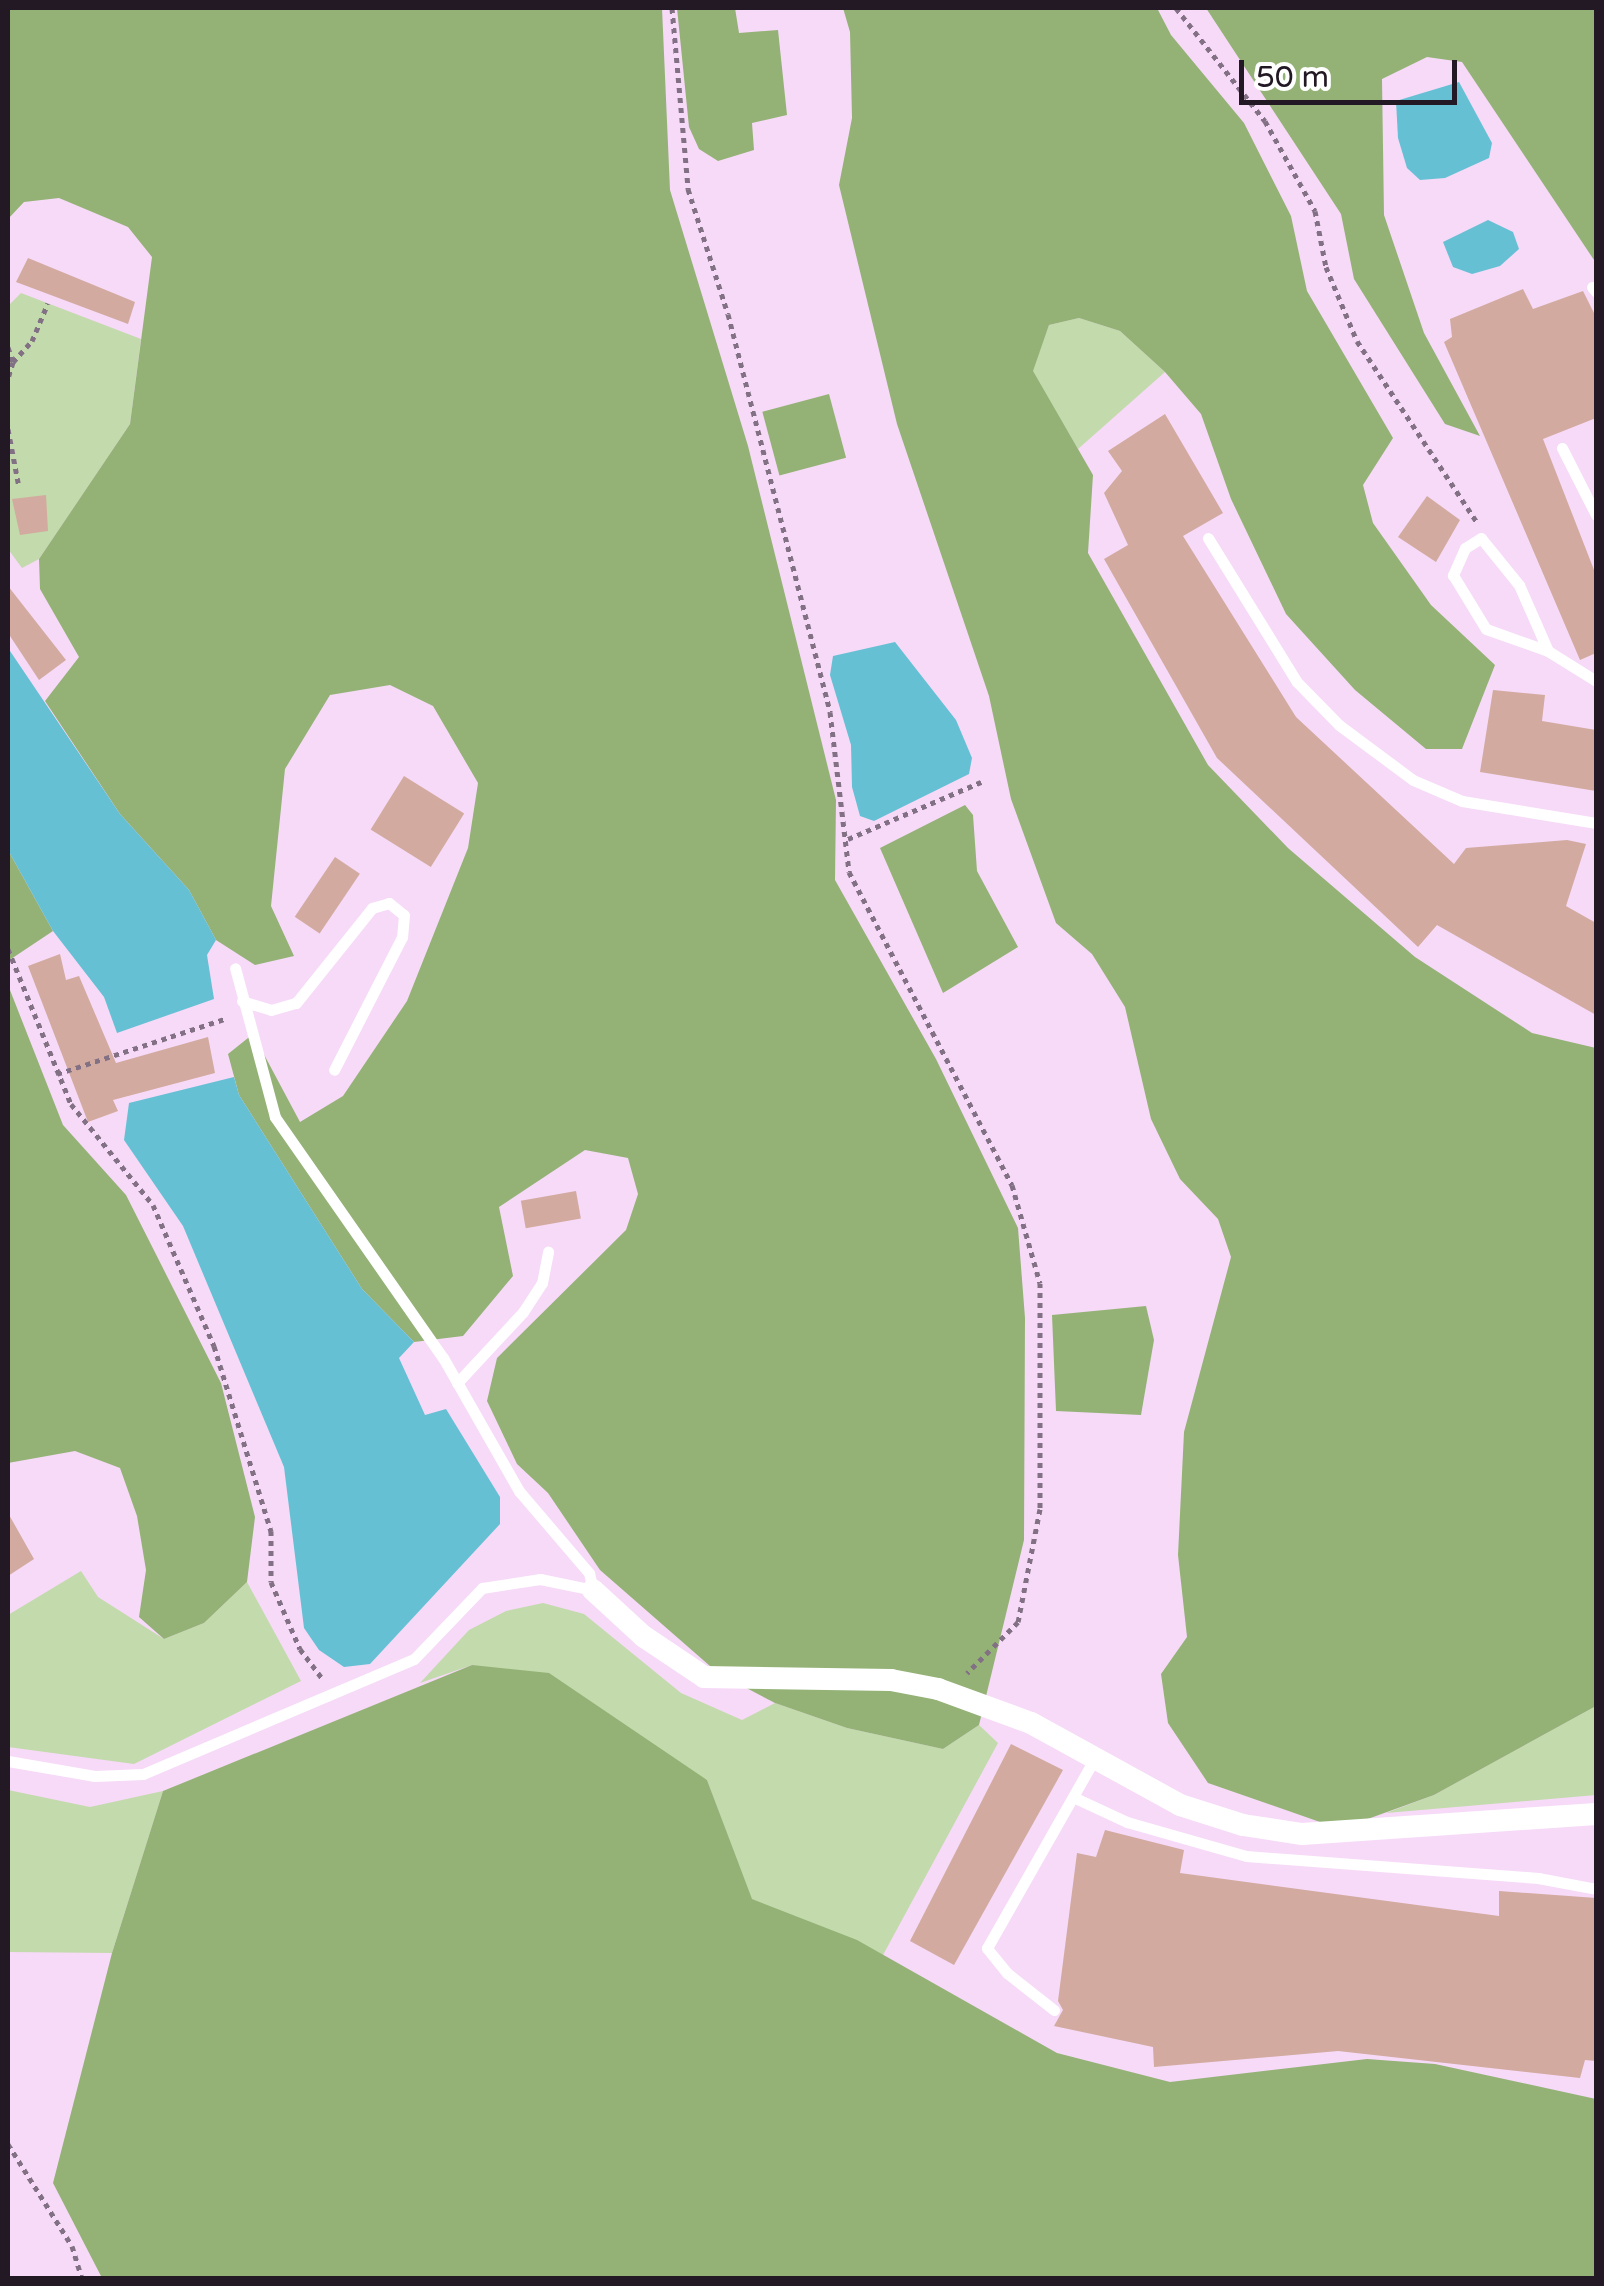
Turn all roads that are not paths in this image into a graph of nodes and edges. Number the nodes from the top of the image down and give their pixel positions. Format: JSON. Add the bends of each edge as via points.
{"nodes":[{"id":1,"x":1562,"y":448,"type":"dead end"},
{"id":2,"x":1596,"y":514,"type":"edge"},
{"id":3,"x":1208,"y":538,"type":"dead end"},
{"id":4,"x":1548,"y":651,"type":"junction"},
{"id":5,"x":1596,"y":681,"type":"edge"},
{"id":6,"x":1596,"y":823,"type":"edge"},
{"id":7,"x":236,"y":968,"type":"dead end"},
{"id":8,"x":242,"y":1000,"type":"junction"},
{"id":9,"x":334,"y":1070,"type":"dead end"},
{"id":10,"x":548,"y":1252,"type":"dead end"},
{"id":11,"x":457,"y":1383,"type":"junction"},
{"id":12,"x":593,"y":1590,"type":"junction"},
{"id":13,"x":1095,"y":1758,"type":"junction"},
{"id":14,"x":8,"y":1761,"type":"edge"},
{"id":15,"x":1073,"y":1798,"type":"junction"},
{"id":16,"x":1596,"y":1814,"type":"edge"},
{"id":17,"x":1596,"y":1888,"type":"edge"},
{"id":18,"x":1054,"y":2010,"type":"dead end"}],
"edges":[{"from":1,"to":2,"type":"lane"},
{"from":3,"to":6,"type":"lane","via":[[1297,682],[1338,726],[1413,780],[1462,801]]},
{"from":4,"to":4,"type":"lane","via":[[1519,586],[1481,538],[1465,548],[1453,575],[1486,629]]},
{"from":4,"to":5,"type":"lane"},
{"from":7,"to":8,"type":"lane"},
{"from":8,"to":9,"type":"lane","via":[[271,1010],[296,1003],[372,908],[389,903],[404,915],[402,937]]},
{"from":8,"to":11,"type":"lane","via":[[274,1118]]},
{"from":10,"to":11,"type":"lane","via":[[542,1283],[522,1312]]},
{"from":11,"to":12,"type":"lane","via":[[520,1492],[589,1573]]},
{"from":12,"to":13,"type":"street","via":[[642,1636],[704,1678],[891,1680],[1031,1723]]},
{"from":12,"to":14,"type":"lane","via":[[540,1579],[482,1588],[414,1659],[143,1774],[95,1776]]},
{"from":13,"to":15,"type":"lane"},
{"from":13,"to":16,"type":"street","via":[[1180,1806],[1302,1834]]},
{"from":15,"to":17,"type":"lane","via":[[1127,1822],[1246,1856]]},
{"from":15,"to":18,"type":"lane","via":[[987,1948]]}]}
